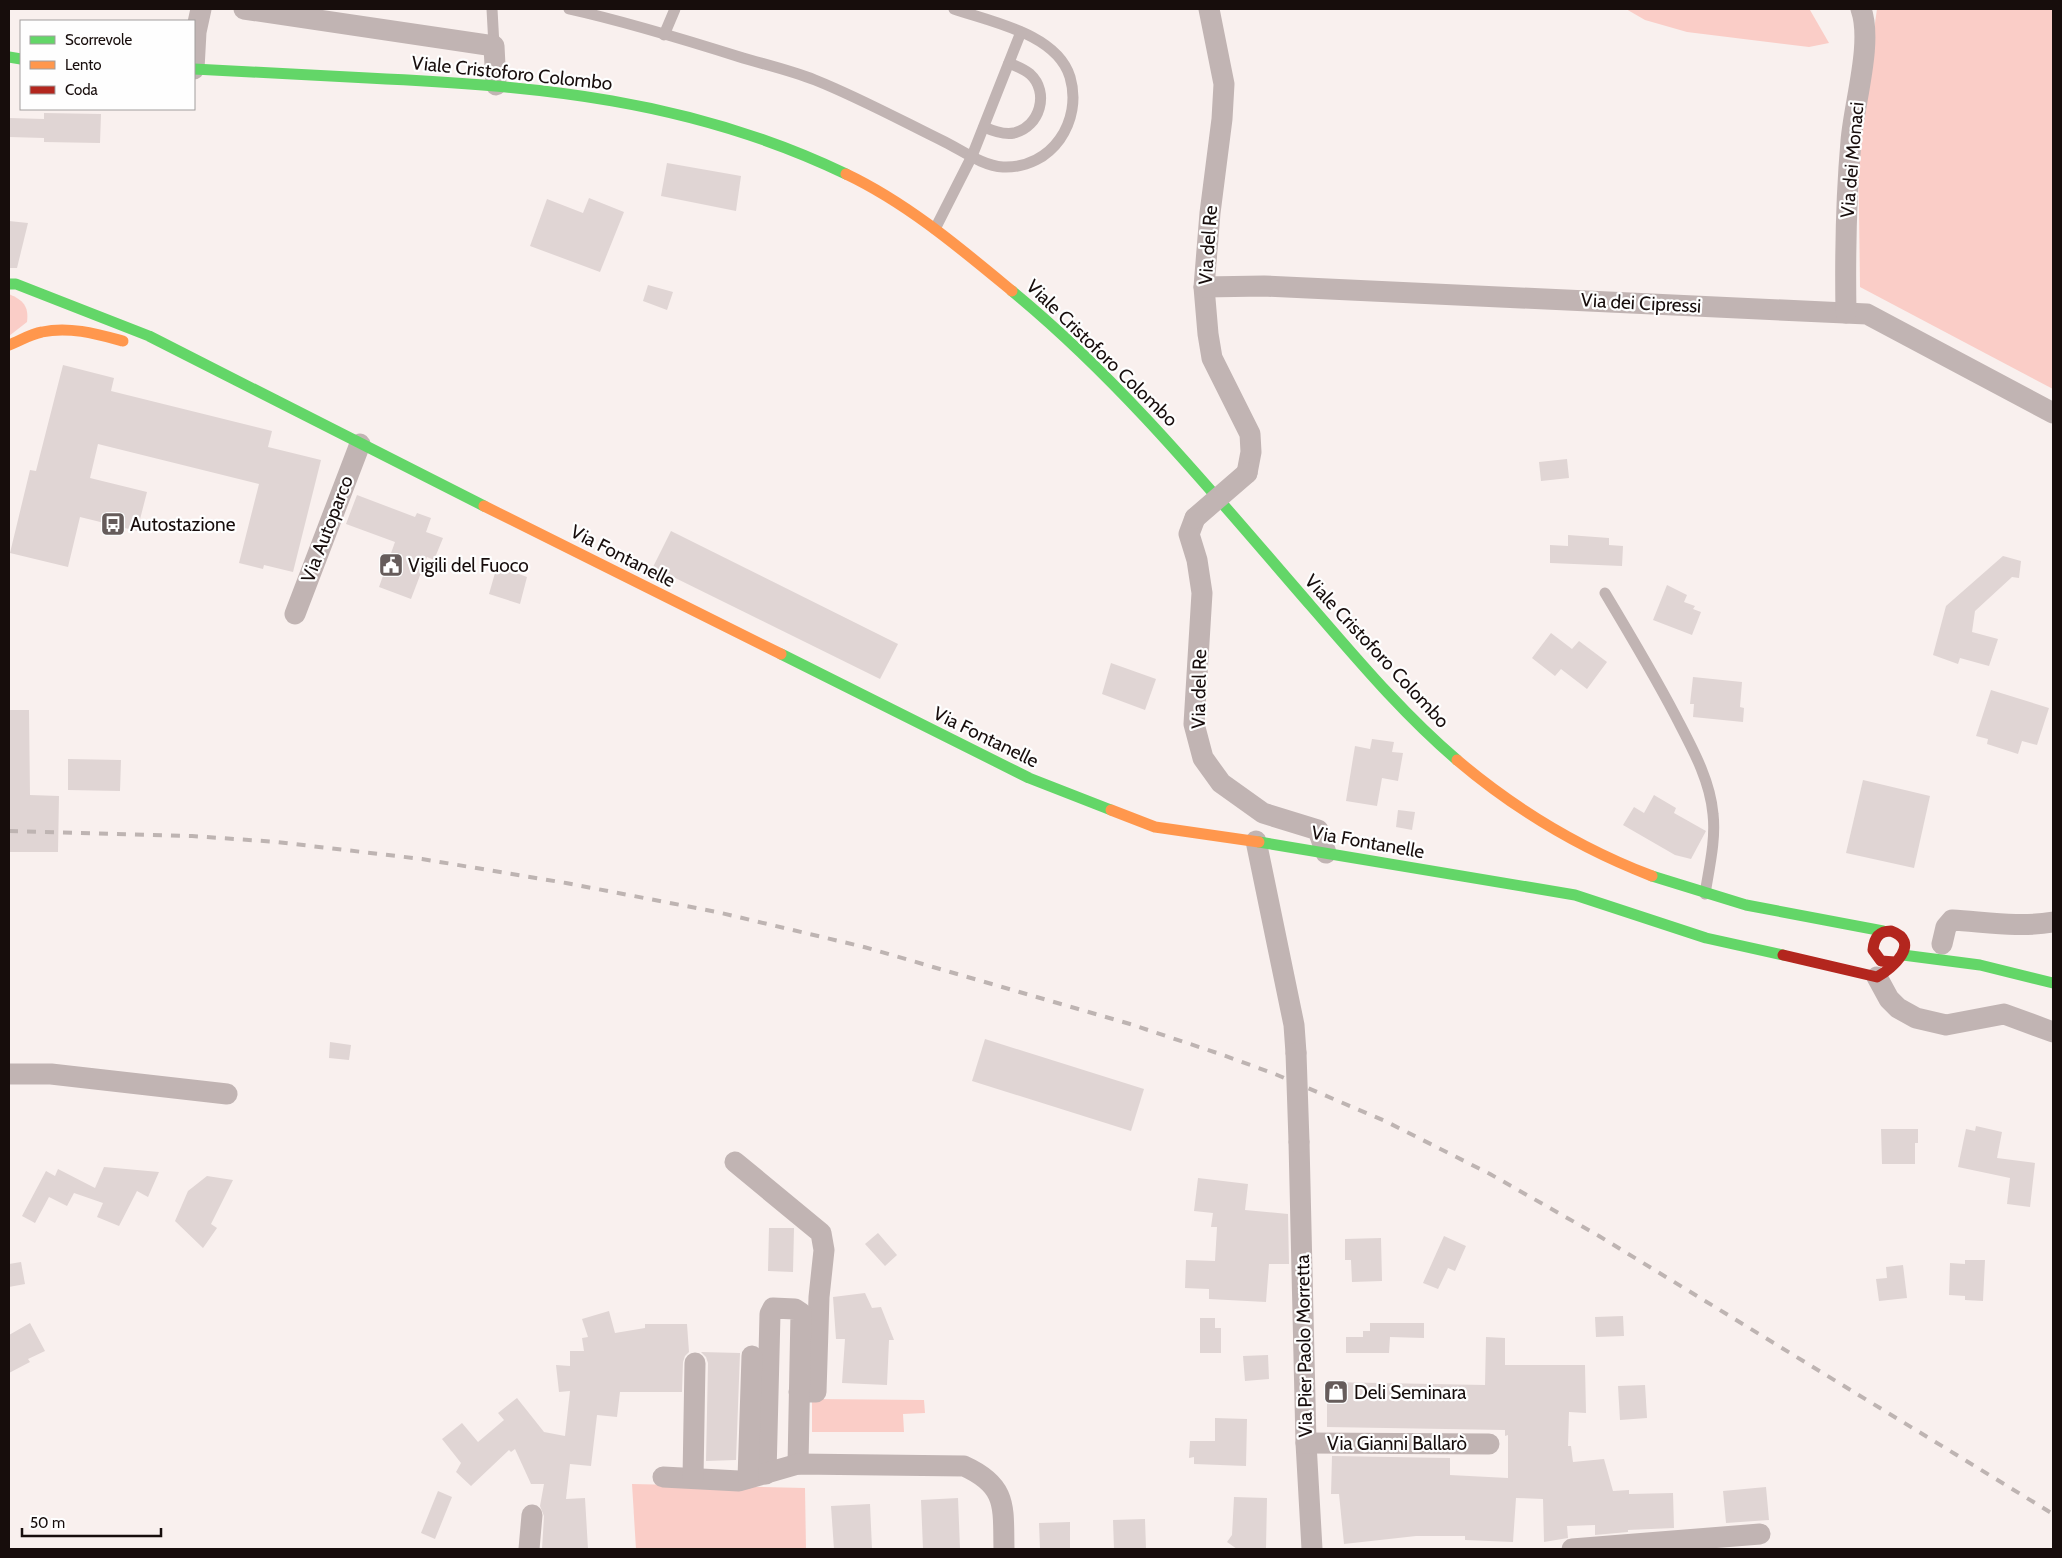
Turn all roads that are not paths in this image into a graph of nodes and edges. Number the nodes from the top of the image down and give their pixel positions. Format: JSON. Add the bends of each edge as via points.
{"nodes":[{"id":1,"x":201,"y":9,"type":"edge"},
{"id":2,"x":244,"y":9,"type":"edge"},
{"id":3,"x":492,"y":9,"type":"edge"},
{"id":4,"x":569,"y":9,"type":"edge"},
{"id":5,"x":674,"y":9,"type":"edge"},
{"id":6,"x":954,"y":9,"type":"edge"},
{"id":7,"x":1209,"y":9,"type":"edge"},
{"id":8,"x":1861,"y":9,"type":"edge"},
{"id":9,"x":1021,"y":32,"type":"junction"},
{"id":10,"x":664,"y":35,"type":"junction"},
{"id":11,"x":494,"y":46,"type":"junction"},
{"id":12,"x":195,"y":50,"type":"edge"},
{"id":13,"x":1009,"y":63,"type":"junction"},
{"id":14,"x":195,"y":69,"type":"edge"},
{"id":15,"x":496,"y":85,"type":"junction"},
{"id":16,"x":984,"y":127,"type":"junction"},
{"id":17,"x":972,"y":156,"type":"junction"},
{"id":18,"x":935,"y":229,"type":"junction"},
{"id":19,"x":14,"y":284,"type":"edge"},
{"id":20,"x":1204,"y":287,"type":"junction"},
{"id":21,"x":35,"y":302,"type":"dead end"},
{"id":22,"x":1846,"y":313,"type":"junction"},
{"id":23,"x":37,"y":323,"type":"dead end"},
{"id":24,"x":30,"y":336,"type":"junction"},
{"id":25,"x":13,"y":344,"type":"edge"},
{"id":26,"x":131,"y":344,"type":"dead end"},
{"id":27,"x":147,"y":348,"type":"dead end"},
{"id":28,"x":11,"y":358,"type":"dead end"},
{"id":29,"x":204,"y":365,"type":"junction"},
{"id":30,"x":2053,"y":413,"type":"edge"},
{"id":31,"x":360,"y":444,"type":"junction"},
{"id":32,"x":1605,"y":593,"type":"dead end"},
{"id":33,"x":295,"y":614,"type":"dead end"},
{"id":34,"x":1256,"y":841,"type":"junction"},
{"id":35,"x":1326,"y":853,"type":"junction"},
{"id":36,"x":1706,"y":894,"type":"junction"},
{"id":37,"x":1776,"y":912,"type":"junction"},
{"id":38,"x":2053,"y":922,"type":"edge"},
{"id":39,"x":1888,"y":931,"type":"junction"},
{"id":40,"x":1827,"y":932,"type":"dead end"},
{"id":41,"x":1918,"y":936,"type":"dead end"},
{"id":42,"x":1938,"y":943,"type":"joint"},
{"id":43,"x":1866,"y":952,"type":"junction"},
{"id":44,"x":1899,"y":958,"type":"junction"},
{"id":45,"x":1814,"y":961,"type":"junction"},
{"id":46,"x":1980,"y":965,"type":"junction"},
{"id":47,"x":1877,"y":976,"type":"junction"},
{"id":48,"x":2053,"y":983,"type":"edge"},
{"id":49,"x":2053,"y":1032,"type":"edge"},
{"id":50,"x":9,"y":1074,"type":"edge"},
{"id":51,"x":227,"y":1094,"type":"dead end"},
{"id":52,"x":736,"y":1162,"type":"dead end"},
{"id":53,"x":752,"y":1356,"type":"dead end"},
{"id":54,"x":694,"y":1363,"type":"dead end"},
{"id":55,"x":799,"y":1392,"type":"junction"},
{"id":56,"x":1306,"y":1443,"type":"junction"},
{"id":57,"x":1489,"y":1444,"type":"dead end"},
{"id":58,"x":798,"y":1464,"type":"junction"},
{"id":59,"x":757,"y":1476,"type":"junction"},
{"id":60,"x":663,"y":1477,"type":"dead end"},
{"id":61,"x":693,"y":1478,"type":"junction"},
{"id":62,"x":532,"y":1515,"type":"dead end"},
{"id":63,"x":1760,"y":1534,"type":"dead end"},
{"id":64,"x":529,"y":1549,"type":"edge"},
{"id":65,"x":1004,"y":1549,"type":"edge"},
{"id":66,"x":1312,"y":1549,"type":"edge"},
{"id":67,"x":1572,"y":1549,"type":"edge"}],
"edges":[{"from":1,"to":12,"type":"street"},
{"from":2,"to":11,"type":"street"},
{"from":3,"to":11,"type":"lane"},
{"from":4,"to":10,"type":"lane"},
{"from":5,"to":10,"type":"lane"},
{"from":6,"to":9,"type":"lane"},
{"from":7,"to":20,"type":"street","name":"Via del Re","via":[[1224,84]]},
{"from":8,"to":22,"type":"street","name":"Via dei Monaci","via":[[1865,21],[1865,46],[1851,139]]},
{"from":9,"to":13,"type":"lane"},
{"from":9,"to":17,"type":"lane","via":[[1053,50],[1068,72],[1074,99],[1068,125],[1054,147],[1031,162],[1018,166],[992,166]]},
{"from":10,"to":17,"type":"lane","via":[[814,80]]},
{"from":11,"to":15,"type":"street"},
{"from":13,"to":16,"type":"lane"},
{"from":13,"to":16,"type":"lane","via":[[1030,74],[1037,83],[1041,104],[1037,115],[1031,124],[1014,133]]},
{"from":14,"to":15,"type":"main road","name":"Viale Cristoforo Colombo"},
{"from":15,"to":18,"type":"main road","name":"Viale Cristoforo Colombo","via":[[614,100],[717,124],[776,144],[860,180]]},
{"from":16,"to":17,"type":"lane"},
{"from":17,"to":18,"type":"lane"},
{"from":18,"to":36,"type":"main road","name":"Viale Cristoforo Colombo","via":[[1015,291],[1080,351],[1163,437],[1377,681],[1442,748],[1496,792],[1551,829],[1603,856]]},
{"from":19,"to":21,"type":"main road","via":[[32,296]]},
{"from":19,"to":29,"type":"main road","via":[[150,336]]},
{"from":20,"to":22,"type":"street","name":"Via dei Cipressi","via":[[1274,287]]},
{"from":20,"to":35,"type":"street","name":"Via del Re","bridge":true,"via":[[1212,358],[1250,434],[1251,452],[1248,473],[1195,518],[1189,534],[1202,593],[1194,724],[1203,758],[1221,783],[1262,813],[1318,830]]},
{"from":22,"to":30,"type":"street","name":"Via dei Cipressi","via":[[1867,314]]},
{"from":23,"to":24,"type":"main road"},
{"from":24,"to":25,"type":"main road"},
{"from":24,"to":26,"type":"main road","via":[[76,330]]},
{"from":25,"to":28,"type":"main road"},
{"from":27,"to":29,"type":"main road"},
{"from":29,"to":31,"type":"main road","name":"Via Fontanelle"},
{"from":31,"to":33,"type":"street","name":"Via Autoparco"},
{"from":31,"to":34,"type":"main road","name":"Via Fontanelle","via":[[1029,778],[1156,828]]},
{"from":32,"to":36,"type":"lane","via":[[1650,668],[1704,776],[1713,814]]},
{"from":34,"to":35,"type":"main road","name":"Via Fontanelle"},
{"from":34,"to":56,"type":"street","name":"Via Pier Paolo Morretta","bridge":true,"via":[[1294,1025]]},
{"from":35,"to":45,"type":"main road","name":"Via Fontanelle","via":[[1575,895],[1706,938]]},
{"from":36,"to":37,"type":"main road","name":"Viale Cristoforo Colombo"},
{"from":37,"to":39,"type":"main road"},
{"from":37,"to":40,"type":"main road"},
{"from":38,"to":42,"type":"street","via":[[2002,924],[1952,920]]},
{"from":39,"to":41,"type":"main road"},
{"from":39,"to":43,"type":"main road","via":[[1874,939]]},
{"from":39,"to":44,"type":"main road","via":[[1899,934],[1905,943]]},
{"from":42,"to":46,"type":"main road"},
{"from":43,"to":44,"type":"main road","via":[[1884,962]]},
{"from":43,"to":45,"type":"main road","via":[[1845,962]]},
{"from":44,"to":46,"type":"main road"},
{"from":44,"to":47,"type":"main road","via":[[1885,973]]},
{"from":45,"to":47,"type":"main road"},
{"from":46,"to":48,"type":"main road"},
{"from":47,"to":49,"type":"street","via":[[1889,999],[1916,1018],[1946,1025],[2004,1014]]},
{"from":50,"to":51,"type":"street","via":[[51,1074]]},
{"from":52,"to":55,"type":"street","via":[[821,1233],[824,1250],[816,1392]]},
{"from":53,"to":59,"type":"street"},
{"from":54,"to":61,"type":"street"},
{"from":55,"to":58,"type":"street"},
{"from":55,"to":59,"type":"street","via":[[800,1313],[795,1309],[773,1308]]},
{"from":56,"to":57,"type":"street","name":"Via Gianni Ballarò"},
{"from":56,"to":66,"type":"street","name":"Via Pier Paolo Morretta"},
{"from":58,"to":59,"type":"street"},
{"from":58,"to":65,"type":"street","via":[[964,1466],[977,1471],[989,1480],[1002,1502]]},
{"from":59,"to":61,"type":"street","via":[[739,1481]]},
{"from":60,"to":61,"type":"street"},
{"from":62,"to":64,"type":"street"},
{"from":63,"to":67,"type":"street"}]}
